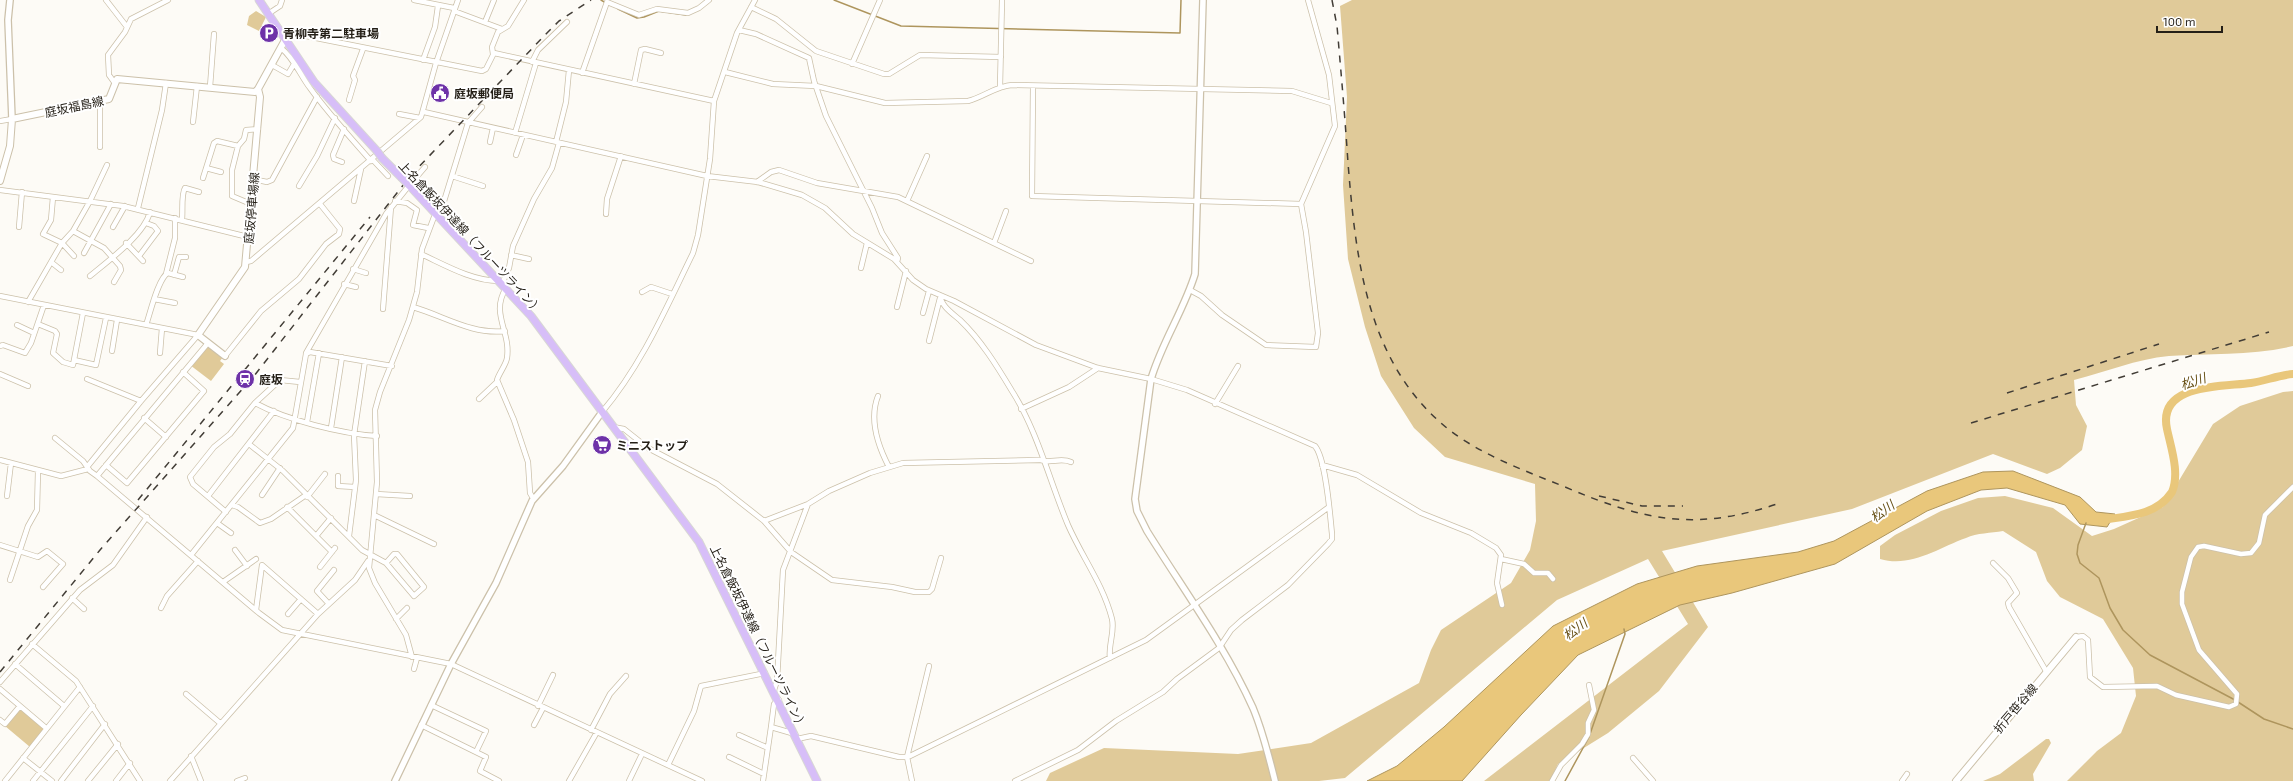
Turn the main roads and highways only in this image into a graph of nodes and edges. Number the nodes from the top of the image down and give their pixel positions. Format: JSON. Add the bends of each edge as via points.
{"nodes":[{"id":1,"x":259,"y":0,"type":"edge"},
{"id":2,"x":285,"y":40,"type":"junction"},
{"id":3,"x":258,"y":89,"type":"junction"},
{"id":4,"x":0,"y":181,"type":"edge"},
{"id":5,"x":225,"y":356,"type":"road end"},
{"id":6,"x":2076,"y":637,"type":"road end"},
{"id":7,"x":817,"y":781,"type":"edge"},
{"id":8,"x":1956,"y":781,"type":"edge"}],
"edges":[{"from":1,"to":2,"type":"main road"},
{"from":2,"to":3,"type":"main road"},
{"from":2,"to":7,"type":"main road","name":"上名倉飯坂伊達線（フルーツライン）","bridge":true,"via":[[314,82],[531,316],[707,554]]},
{"from":3,"to":4,"type":"main road","name":"庭坂福島線","via":[[255,92],[119,79],[114,82],[110,98],[12,119],[10,146]]},
{"from":3,"to":5,"type":"main road","name":"庭坂停車場線","via":[[261,95],[245,267],[198,335]]},
{"from":6,"to":8,"type":"main road","name":"折戸笹谷線"}]}
